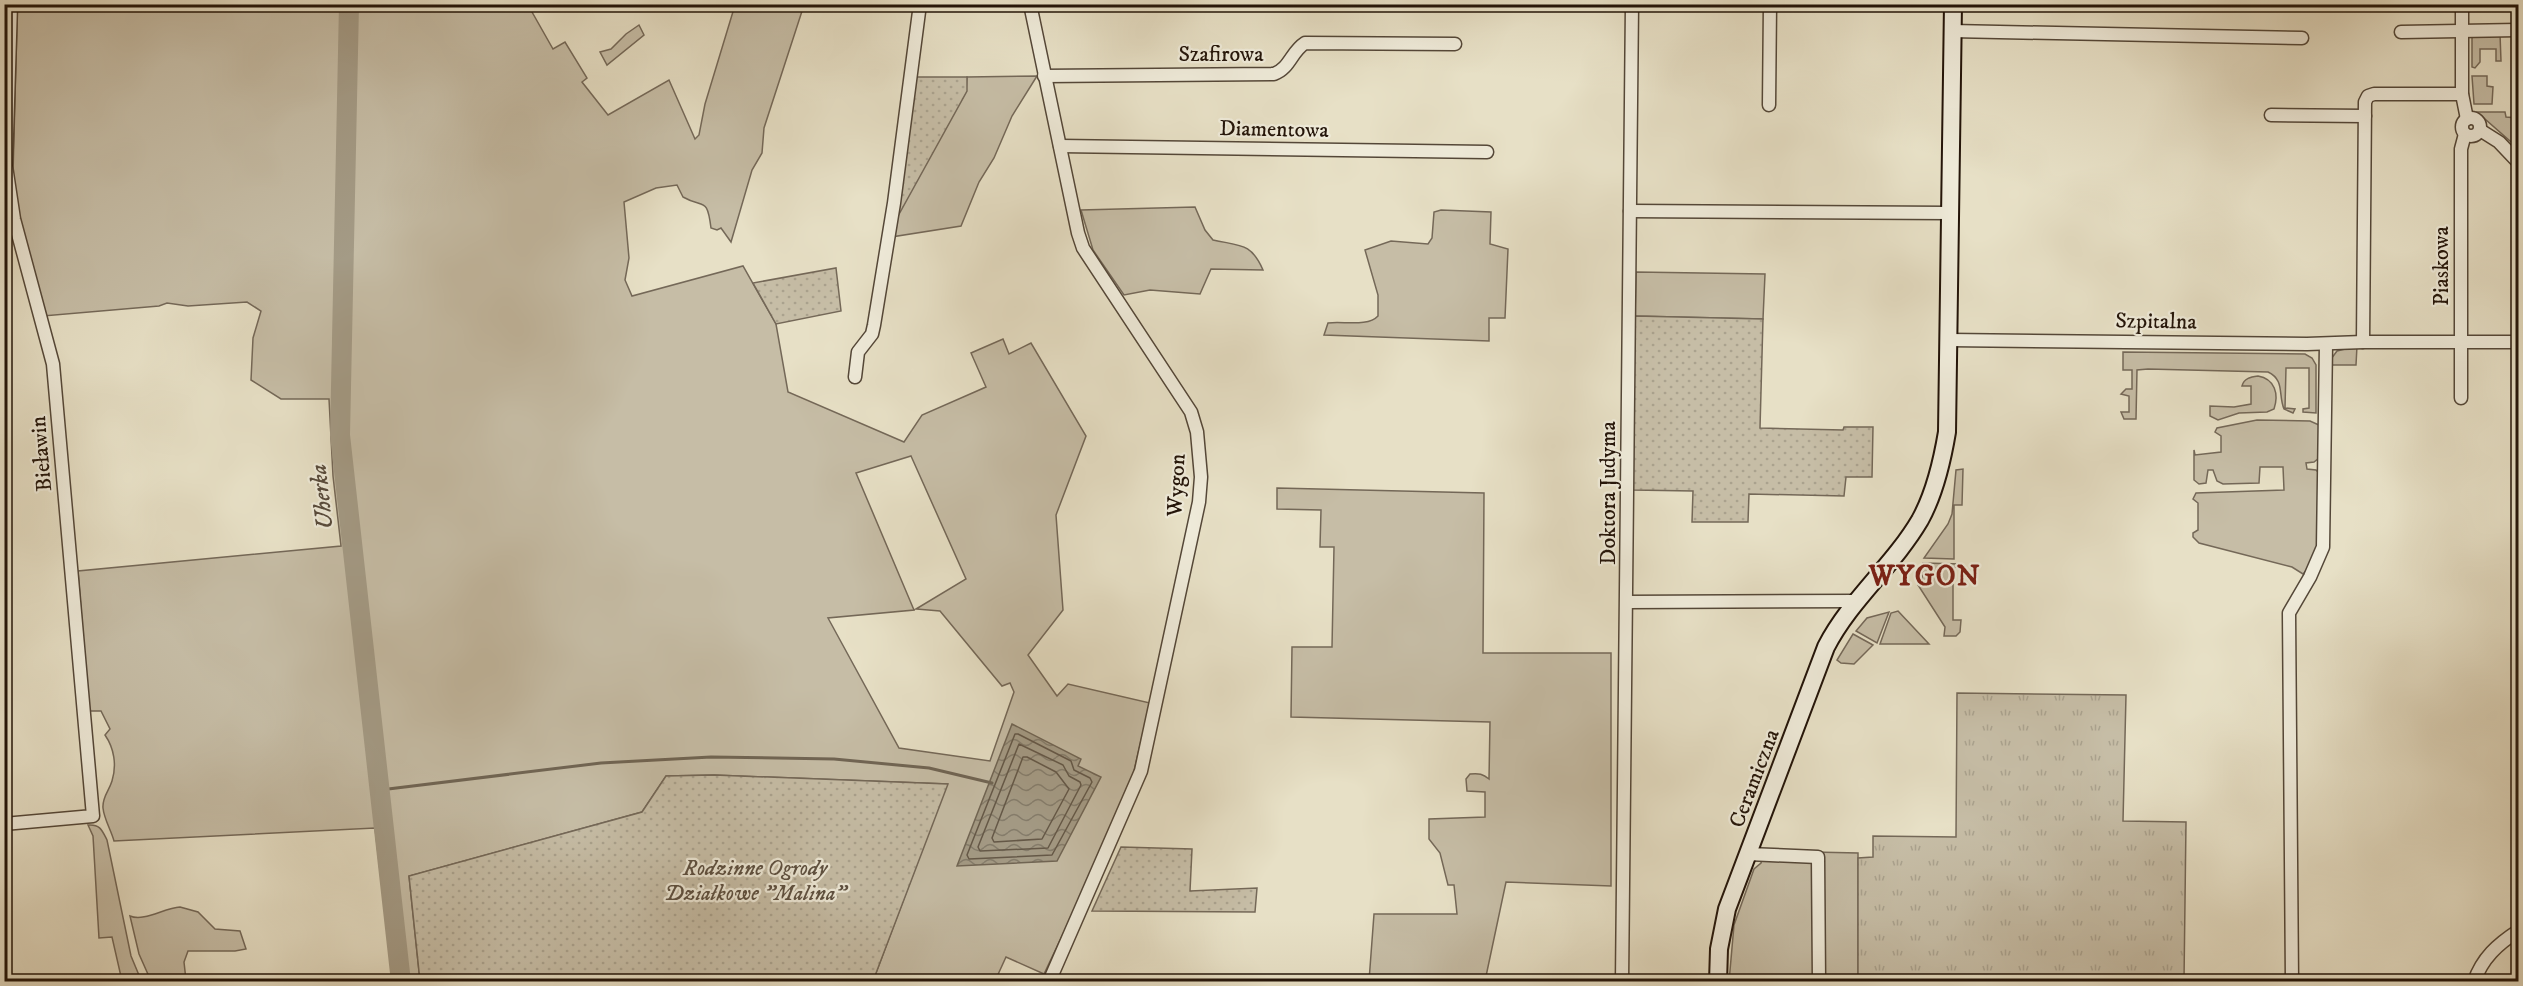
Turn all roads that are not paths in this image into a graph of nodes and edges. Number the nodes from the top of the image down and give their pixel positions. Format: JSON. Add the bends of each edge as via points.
{"nodes":[{"id":1,"x":11,"y":4,"type":"edge"},
{"id":2,"x":920,"y":4,"type":"edge"},
{"id":3,"x":1030,"y":4,"type":"edge"},
{"id":4,"x":1632,"y":4,"type":"edge"},
{"id":5,"x":1770,"y":4,"type":"edge"},
{"id":6,"x":1953,"y":4,"type":"edge"},
{"id":7,"x":2462,"y":4,"type":"edge"},
{"id":8,"x":2462,"y":30,"type":"junction"},
{"id":9,"x":2518,"y":30,"type":"edge"},
{"id":10,"x":1952,"y":31,"type":"junction"},
{"id":11,"x":2401,"y":32,"type":"dead end"},
{"id":12,"x":2302,"y":38,"type":"dead end"},
{"id":13,"x":1455,"y":44,"type":"dead end"},
{"id":14,"x":1044,"y":76,"type":"junction"},
{"id":15,"x":2462,"y":94,"type":"junction"},
{"id":16,"x":1769,"y":105,"type":"dead end"},
{"id":17,"x":2271,"y":115,"type":"dead end"},
{"id":18,"x":2365,"y":116,"type":"junction"},
{"id":19,"x":2467,"y":119,"type":"junction"},
{"id":20,"x":2480,"y":130,"type":"junction"},
{"id":21,"x":2465,"y":134,"type":"junction"},
{"id":22,"x":1059,"y":146,"type":"junction"},
{"id":23,"x":1487,"y":153,"type":"dead end"},
{"id":24,"x":2517,"y":158,"type":"edge"},
{"id":25,"x":1630,"y":211,"type":"junction"},
{"id":26,"x":1950,"y":213,"type":"junction"},
{"id":27,"x":1949,"y":340,"type":"junction"},
{"id":28,"x":2363,"y":342,"type":"junction"},
{"id":29,"x":2460,"y":342,"type":"junction"},
{"id":30,"x":2518,"y":342,"type":"edge"},
{"id":31,"x":2326,"y":344,"type":"junction"},
{"id":32,"x":855,"y":377,"type":"dead end"},
{"id":33,"x":2461,"y":398,"type":"dead end"},
{"id":34,"x":1857,"y":601,"type":"junction"},
{"id":35,"x":1627,"y":602,"type":"junction"},
{"id":36,"x":4,"y":824,"type":"edge"},
{"id":37,"x":1748,"y":854,"type":"junction"},
{"id":38,"x":2518,"y":931,"type":"edge"},
{"id":39,"x":1049,"y":981,"type":"edge"},
{"id":40,"x":1622,"y":981,"type":"edge"},
{"id":41,"x":1718,"y":981,"type":"edge"},
{"id":42,"x":1819,"y":981,"type":"edge"},
{"id":43,"x":2292,"y":981,"type":"edge"},
{"id":44,"x":2474,"y":981,"type":"edge"}],
"edges":[{"from":1,"to":36,"type":"street","name":"Bieławin","via":[[6,166],[14,219],[54,364],[93,816]]},
{"from":2,"to":32,"type":"street","via":[[874,325],[858,352]]},
{"from":3,"to":14,"type":"street","name":"Wygon"},
{"from":4,"to":25,"type":"street","name":"Doktora Judyma"},
{"from":5,"to":16,"type":"street"},
{"from":6,"to":10,"type":"street"},
{"from":7,"to":8,"type":"street"},
{"from":8,"to":9,"type":"street"},
{"from":8,"to":11,"type":"street"},
{"from":8,"to":15,"type":"street"},
{"from":10,"to":12,"type":"street"},
{"from":10,"to":26,"type":"street"},
{"from":13,"to":14,"type":"street","name":"Szafirowa","via":[[1305,43],[1282,71],[1274,74]]},
{"from":14,"to":22,"type":"street","name":"Wygon"},
{"from":15,"to":18,"type":"street","via":[[2374,94],[2365,102]]},
{"from":15,"to":19,"type":"street"},
{"from":17,"to":18,"type":"street"},
{"from":18,"to":28,"type":"street"},
{"from":19,"to":20,"type":"street","via":[[2475,119]]},
{"from":19,"to":21,"type":"street","via":[[2461,126]]},
{"from":20,"to":21,"type":"street","via":[[2474,136]]},
{"from":20,"to":24,"type":"street"},
{"from":21,"to":29,"type":"street","name":"Piaskowa","via":[[2461,149]]},
{"from":22,"to":23,"type":"street","name":"Diamentowa"},
{"from":22,"to":39,"type":"street","name":"Wygon","via":[[1083,248],[1191,412],[1197,432],[1200,477],[1199,502],[1141,771]]},
{"from":25,"to":26,"type":"street"},
{"from":25,"to":35,"type":"street","name":"Doktora Judyma"},
{"from":26,"to":27,"type":"street"},
{"from":27,"to":31,"type":"street","name":"Szpitalna"},
{"from":27,"to":34,"type":"street","via":[[1947,432],[1932,493],[1919,521]]},
{"from":28,"to":29,"type":"street","name":"Szpitalna"},
{"from":28,"to":31,"type":"street","name":"Szpitalna"},
{"from":29,"to":30,"type":"street","name":"Szpitalna"},
{"from":29,"to":33,"type":"street","name":"Piaskowa"},
{"from":31,"to":43,"type":"street","via":[[2323,547],[2289,613]]},
{"from":34,"to":35,"type":"street"},
{"from":34,"to":37,"type":"street","name":"Ceramiczna","via":[[1826,647]]},
{"from":35,"to":40,"type":"street","name":"Doktora Judyma"},
{"from":37,"to":41,"type":"street","name":"Ceramiczna","via":[[1724,920]]},
{"from":37,"to":42,"type":"street","via":[[1818,857]]},
{"from":38,"to":44,"type":"street","via":[[2493,950]]}]}
